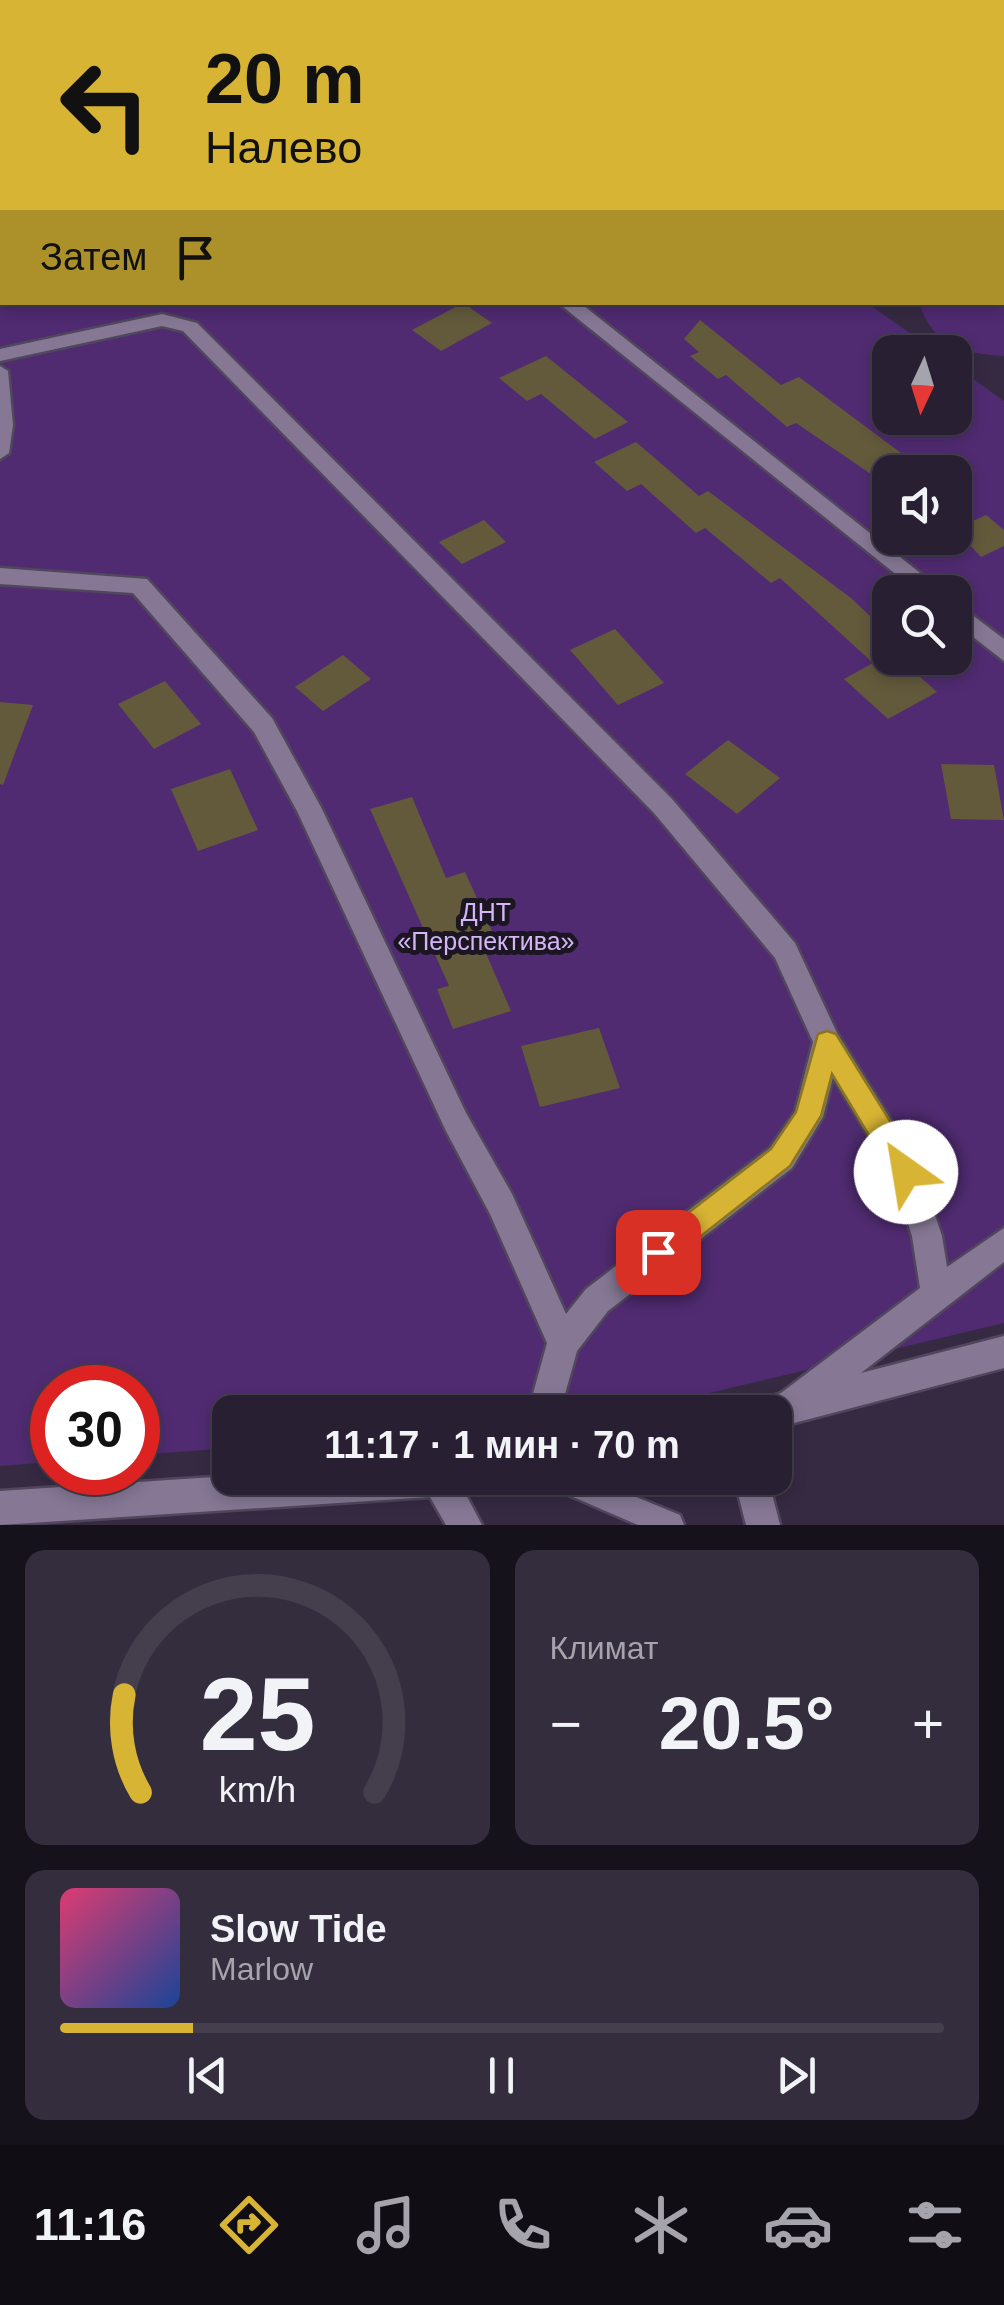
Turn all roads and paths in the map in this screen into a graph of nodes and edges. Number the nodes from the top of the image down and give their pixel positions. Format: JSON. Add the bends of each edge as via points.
{"nodes":[{"id":1,"x":570,"y":305,"type":"edge"},
{"id":2,"x":0,"y":355,"type":"edge"},
{"id":3,"x":0,"y":371,"type":"edge"},
{"id":4,"x":0,"y":453,"type":"edge"},
{"id":5,"x":911,"y":575,"type":"edge"},
{"id":6,"x":0,"y":576,"type":"edge"},
{"id":7,"x":972,"y":625,"type":"edge"},
{"id":8,"x":1004,"y":652,"type":"edge"},
{"id":9,"x":827,"y":1042,"type":"junction"},
{"id":10,"x":1004,"y":1242,"type":"edge"},
{"id":11,"x":936,"y":1292,"type":"junction"},
{"id":12,"x":563,"y":1342,"type":"junction"},
{"id":13,"x":1004,"y":1352,"type":"edge"},
{"id":14,"x":549,"y":1395,"type":"edge"},
{"id":15,"x":792,"y":1402,"type":"edge"},
{"id":16,"x":792,"y":1407,"type":"edge"},
{"id":17,"x":212,"y":1494,"type":"edge"},
{"id":18,"x":453,"y":1495,"type":"edge"},
{"id":19,"x":599,"y":1495,"type":"edge"},
{"id":20,"x":756,"y":1495,"type":"edge"},
{"id":21,"x":0,"y":1508,"type":"edge"},
{"id":22,"x":465,"y":1525,"type":"edge"},
{"id":23,"x":670,"y":1525,"type":"edge"},
{"id":24,"x":763,"y":1525,"type":"edge"}],
"edges":[{"from":1,"to":5,"type":"street"},
{"from":2,"to":9,"type":"street","via":[[162,320],[190,328],[663,806],[785,950]]},
{"from":3,"to":4,"type":"lane"},
{"from":6,"to":12,"type":"street","via":[[139,585],[263,725],[310,809]]},
{"from":7,"to":8,"type":"street"},
{"from":9,"to":11,"type":"street","via":[[906,1172]]},
{"from":9,"to":12,"type":"street","via":[[808,1116],[780,1158],[597,1300]]},
{"from":10,"to":11,"type":"street"},
{"from":11,"to":15,"type":"street"},
{"from":12,"to":14,"type":"street"},
{"from":13,"to":16,"type":"street"},
{"from":17,"to":21,"type":"street"},
{"from":18,"to":22,"type":"street"},
{"from":19,"to":23,"type":"lane"},
{"from":20,"to":24,"type":"street"}]}
